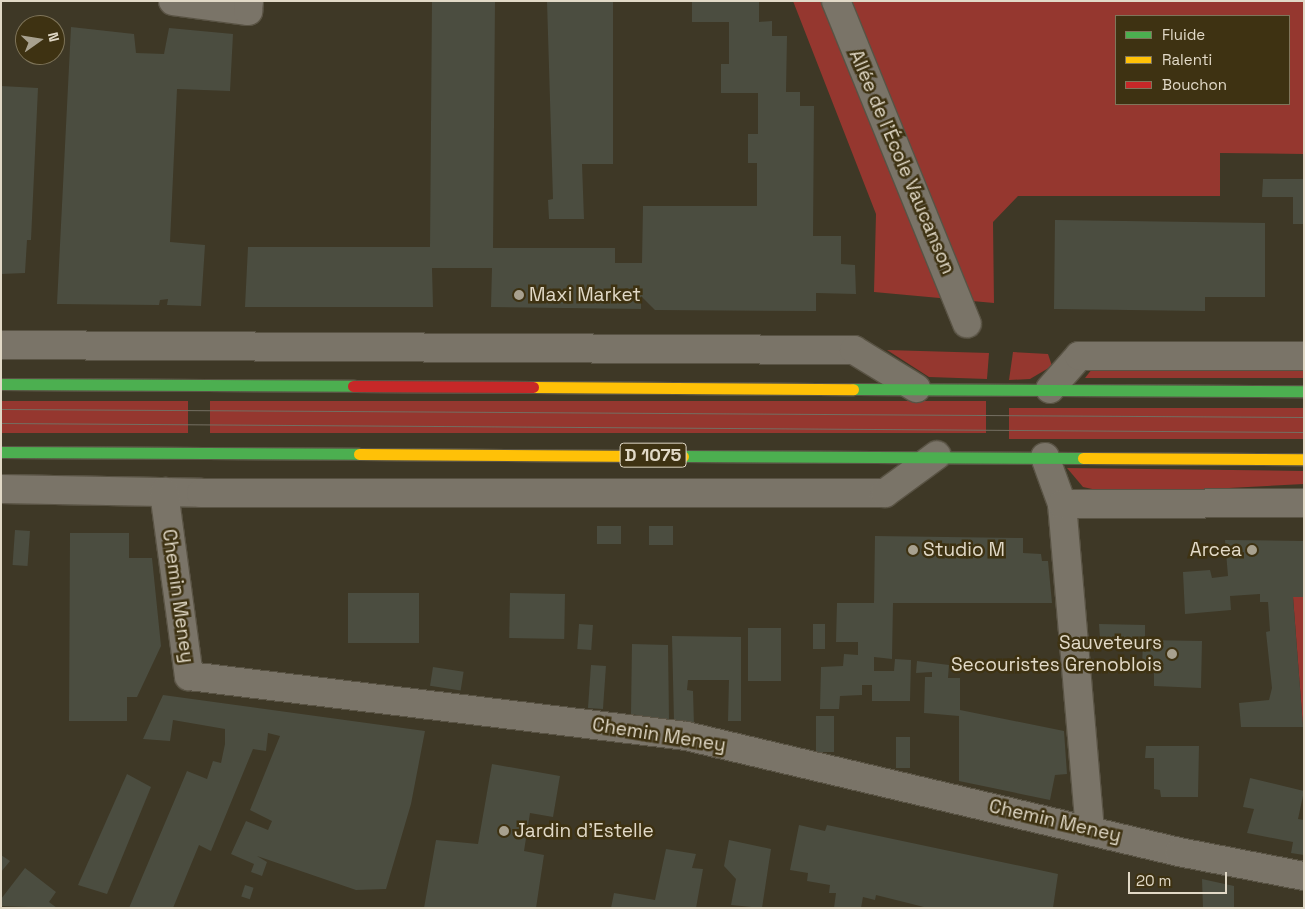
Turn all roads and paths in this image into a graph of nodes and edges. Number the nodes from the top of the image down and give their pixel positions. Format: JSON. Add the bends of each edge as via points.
{"nodes":[{"id":1,"x":172,"y":1,"type":"edge"},
{"id":2,"x":249,"y":1,"type":"edge"},
{"id":3,"x":836,"y":1,"type":"edge"},
{"id":4,"x":967,"y":323,"type":"dead end"},
{"id":5,"x":1,"y":345,"type":"edge"},
{"id":6,"x":1304,"y":356,"type":"edge"},
{"id":7,"x":1,"y":384,"type":"edge"},
{"id":8,"x":916,"y":388,"type":"junction"},
{"id":9,"x":1050,"y":389,"type":"junction"},
{"id":10,"x":1304,"y":391,"type":"edge"},
{"id":11,"x":1,"y":452,"type":"edge"},
{"id":12,"x":937,"y":455,"type":"junction"},
{"id":13,"x":1045,"y":456,"type":"junction"},
{"id":14,"x":1304,"y":459,"type":"edge"},
{"id":15,"x":1,"y":489,"type":"edge"},
{"id":16,"x":164,"y":492,"type":"junction"},
{"id":17,"x":1304,"y":503,"type":"edge"},
{"id":18,"x":1062,"y":504,"type":"junction"},
{"id":19,"x":1090,"y":829,"type":"junction"},
{"id":20,"x":1304,"y":876,"type":"edge"}],
"edges":[{"from":1,"to":2,"type":"street","via":[[248,11]]},
{"from":3,"to":4,"type":"street","name":"Allée de l'École Vaucanson"},
{"from":5,"to":8,"type":"street","via":[[854,350]]},
{"from":6,"to":9,"type":"street","via":[[1079,356]]},
{"from":7,"to":8,"type":"main road"},
{"from":8,"to":9,"type":"main road"},
{"from":9,"to":10,"type":"main road"},
{"from":11,"to":12,"type":"main road","number":"D 1075"},
{"from":12,"to":13,"type":"main road","number":"D 1075"},
{"from":12,"to":16,"type":"street","via":[[885,493]]},
{"from":13,"to":14,"type":"main road","number":"D 1075"},
{"from":13,"to":18,"type":"street"},
{"from":15,"to":16,"type":"street"},
{"from":16,"to":19,"type":"street","name":"Chemin Meney","via":[[189,676],[686,736]]},
{"from":17,"to":18,"type":"street"},
{"from":18,"to":19,"type":"street"},
{"from":19,"to":20,"type":"street","name":"Chemin Meney","via":[[1180,852]]}]}
